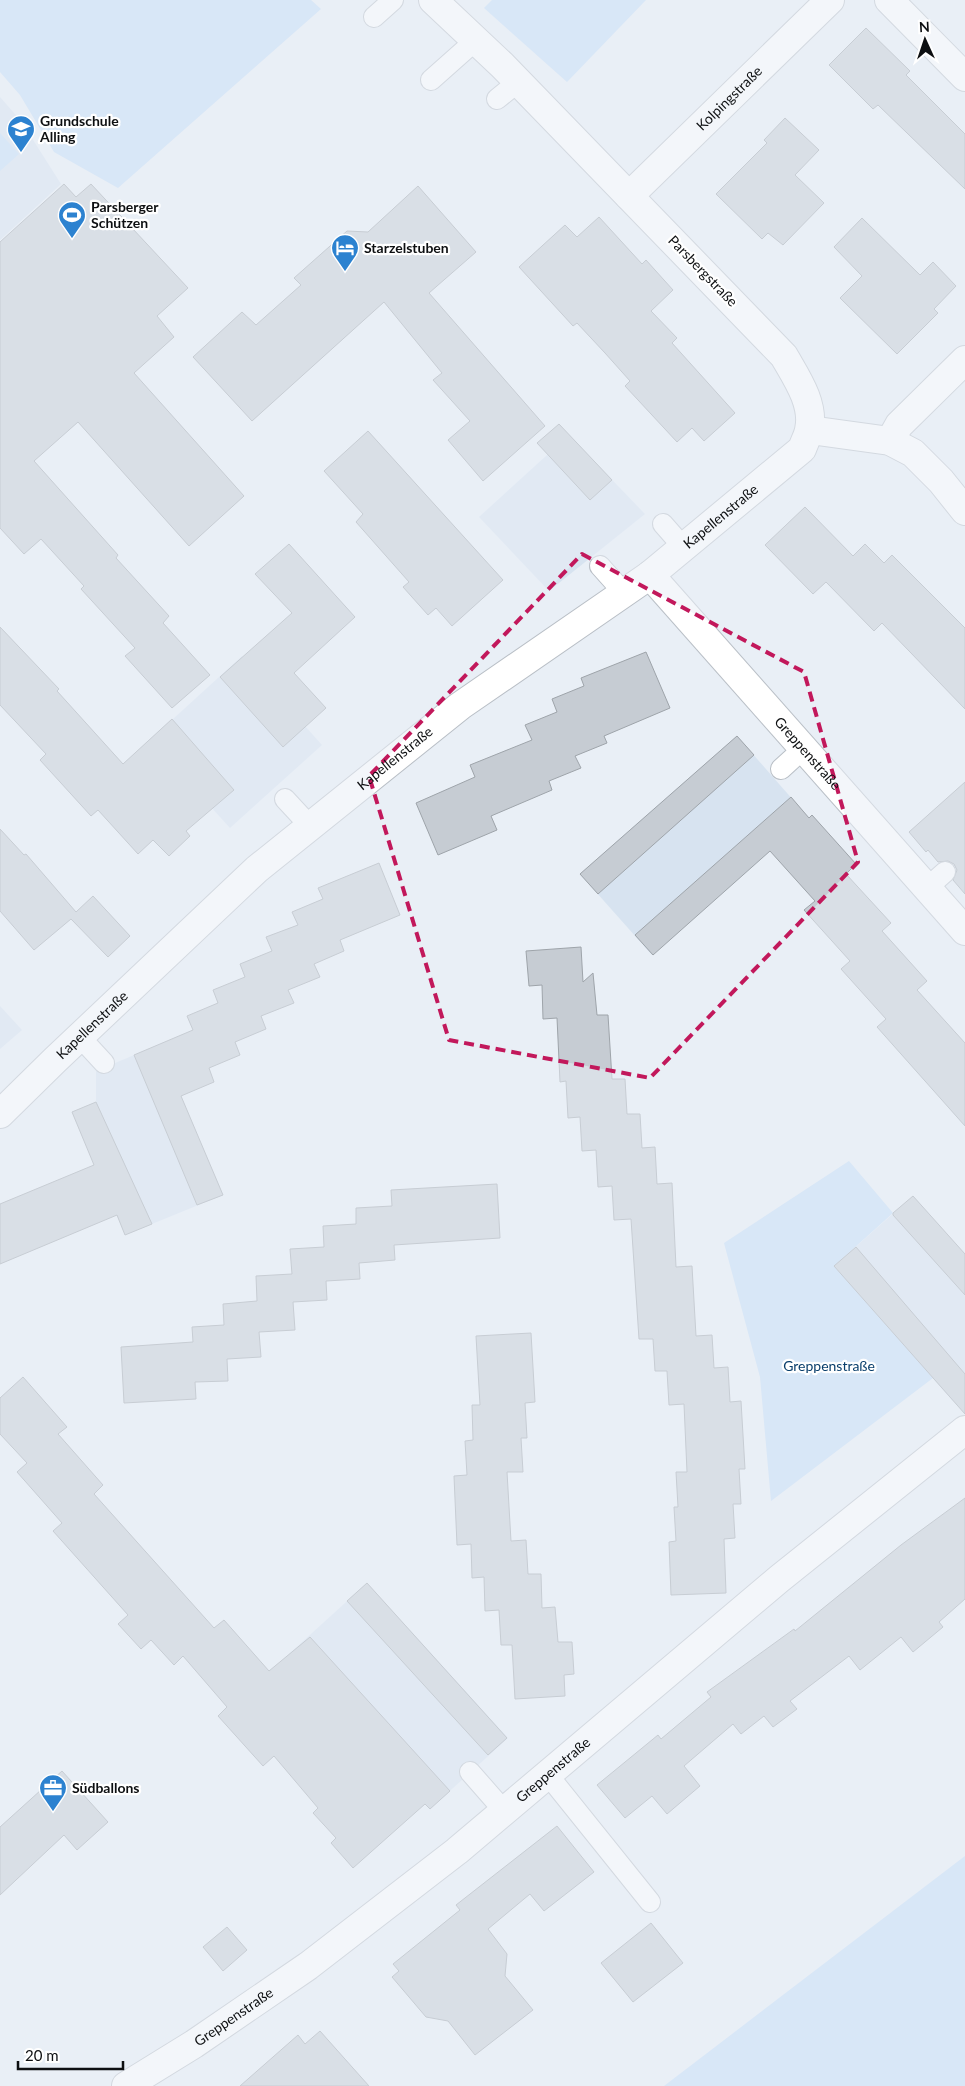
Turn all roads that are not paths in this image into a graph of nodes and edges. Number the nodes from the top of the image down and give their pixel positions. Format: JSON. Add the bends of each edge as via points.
{"nodes":[{"id":1,"x":392,"y":0,"type":"edge"},
{"id":2,"x":434,"y":0,"type":"edge"},
{"id":3,"x":830,"y":0,"type":"edge"},
{"id":4,"x":889,"y":0,"type":"edge"},
{"id":5,"x":374,"y":17,"type":"dead end"},
{"id":6,"x":476,"y":40,"type":"junction"},
{"id":7,"x":965,"y":77,"type":"edge"},
{"id":8,"x":431,"y":80,"type":"dead end"},
{"id":9,"x":518,"y":82,"type":"junction"},
{"id":10,"x":497,"y":100,"type":"dead end"},
{"id":11,"x":629,"y":196,"type":"junction"},
{"id":12,"x":965,"y":360,"type":"edge"},
{"id":13,"x":810,"y":430,"type":"junction"},
{"id":14,"x":890,"y":441,"type":"junction"},
{"id":15,"x":965,"y":511,"type":"edge"},
{"id":16,"x":663,"y":524,"type":"dead end"},
{"id":17,"x":684,"y":548,"type":"junction"},
{"id":18,"x":600,"y":566,"type":"dead end"},
{"id":19,"x":650,"y":575,"type":"junction"},
{"id":20,"x":625,"y":594,"type":"junction"},
{"id":21,"x":803,"y":749,"type":"junction"},
{"id":22,"x":780,"y":769,"type":"dead end"},
{"id":23,"x":285,"y":798,"type":"dead end"},
{"id":24,"x":310,"y":826,"type":"junction"},
{"id":25,"x":965,"y":931,"type":"edge"},
{"id":26,"x":80,"y":1037,"type":"junction"},
{"id":27,"x":104,"y":1063,"type":"dead end"},
{"id":28,"x":0,"y":1114,"type":"edge"},
{"id":29,"x":965,"y":1430,"type":"edge"},
{"id":30,"x":470,"y":1772,"type":"dead end"},
{"id":31,"x":548,"y":1775,"type":"junction"},
{"id":32,"x":505,"y":1812,"type":"junction"},
{"id":33,"x":650,"y":1902,"type":"dead end"},
{"id":34,"x":126,"y":2086,"type":"edge"}],
"edges":[{"from":1,"to":5,"type":"lane"},
{"from":2,"to":6,"type":"street","name":"Parsbergstraße"},
{"from":3,"to":11,"type":"street","name":"Kolpingstraße"},
{"from":4,"to":7,"type":"street"},
{"from":6,"to":8,"type":"lane"},
{"from":6,"to":9,"type":"street","name":"Parsbergstraße"},
{"from":9,"to":10,"type":"lane"},
{"from":9,"to":11,"type":"street","name":"Parsbergstraße"},
{"from":11,"to":13,"type":"street","name":"Parsbergstraße","via":[[784,356],[808,404]]},
{"from":12,"to":14,"type":"street","via":[[899,425]]},
{"from":13,"to":14,"type":"street"},
{"from":13,"to":17,"type":"street","name":"Kapellenstraße","via":[[802,449]]},
{"from":14,"to":15,"type":"street","via":[[913,454],[942,481]]},
{"from":16,"to":17,"type":"lane"},
{"from":17,"to":19,"type":"street","name":"Kapellenstraße"},
{"from":18,"to":20,"type":"lane"},
{"from":19,"to":20,"type":"street","name":"Kapellenstraße"},
{"from":19,"to":21,"type":"street","name":"Greppenstraße"},
{"from":20,"to":24,"type":"street","name":"Kapellenstraße","via":[[460,706]]},
{"from":21,"to":22,"type":"lane"},
{"from":21,"to":25,"type":"street","name":"Greppenstraße","via":[[936,880]]},
{"from":23,"to":24,"type":"lane"},
{"from":24,"to":26,"type":"street","name":"Kapellenstraße","via":[[257,869]]},
{"from":26,"to":27,"type":"lane"},
{"from":26,"to":28,"type":"street","name":"Kapellenstraße"},
{"from":29,"to":31,"type":"street","name":"Greppenstraße","via":[[779,1579]]},
{"from":30,"to":32,"type":"lane"},
{"from":31,"to":32,"type":"street","name":"Greppenstraße"},
{"from":31,"to":33,"type":"lane"},
{"from":32,"to":34,"type":"street","name":"Greppenstraße","via":[[308,1966]]}]}
